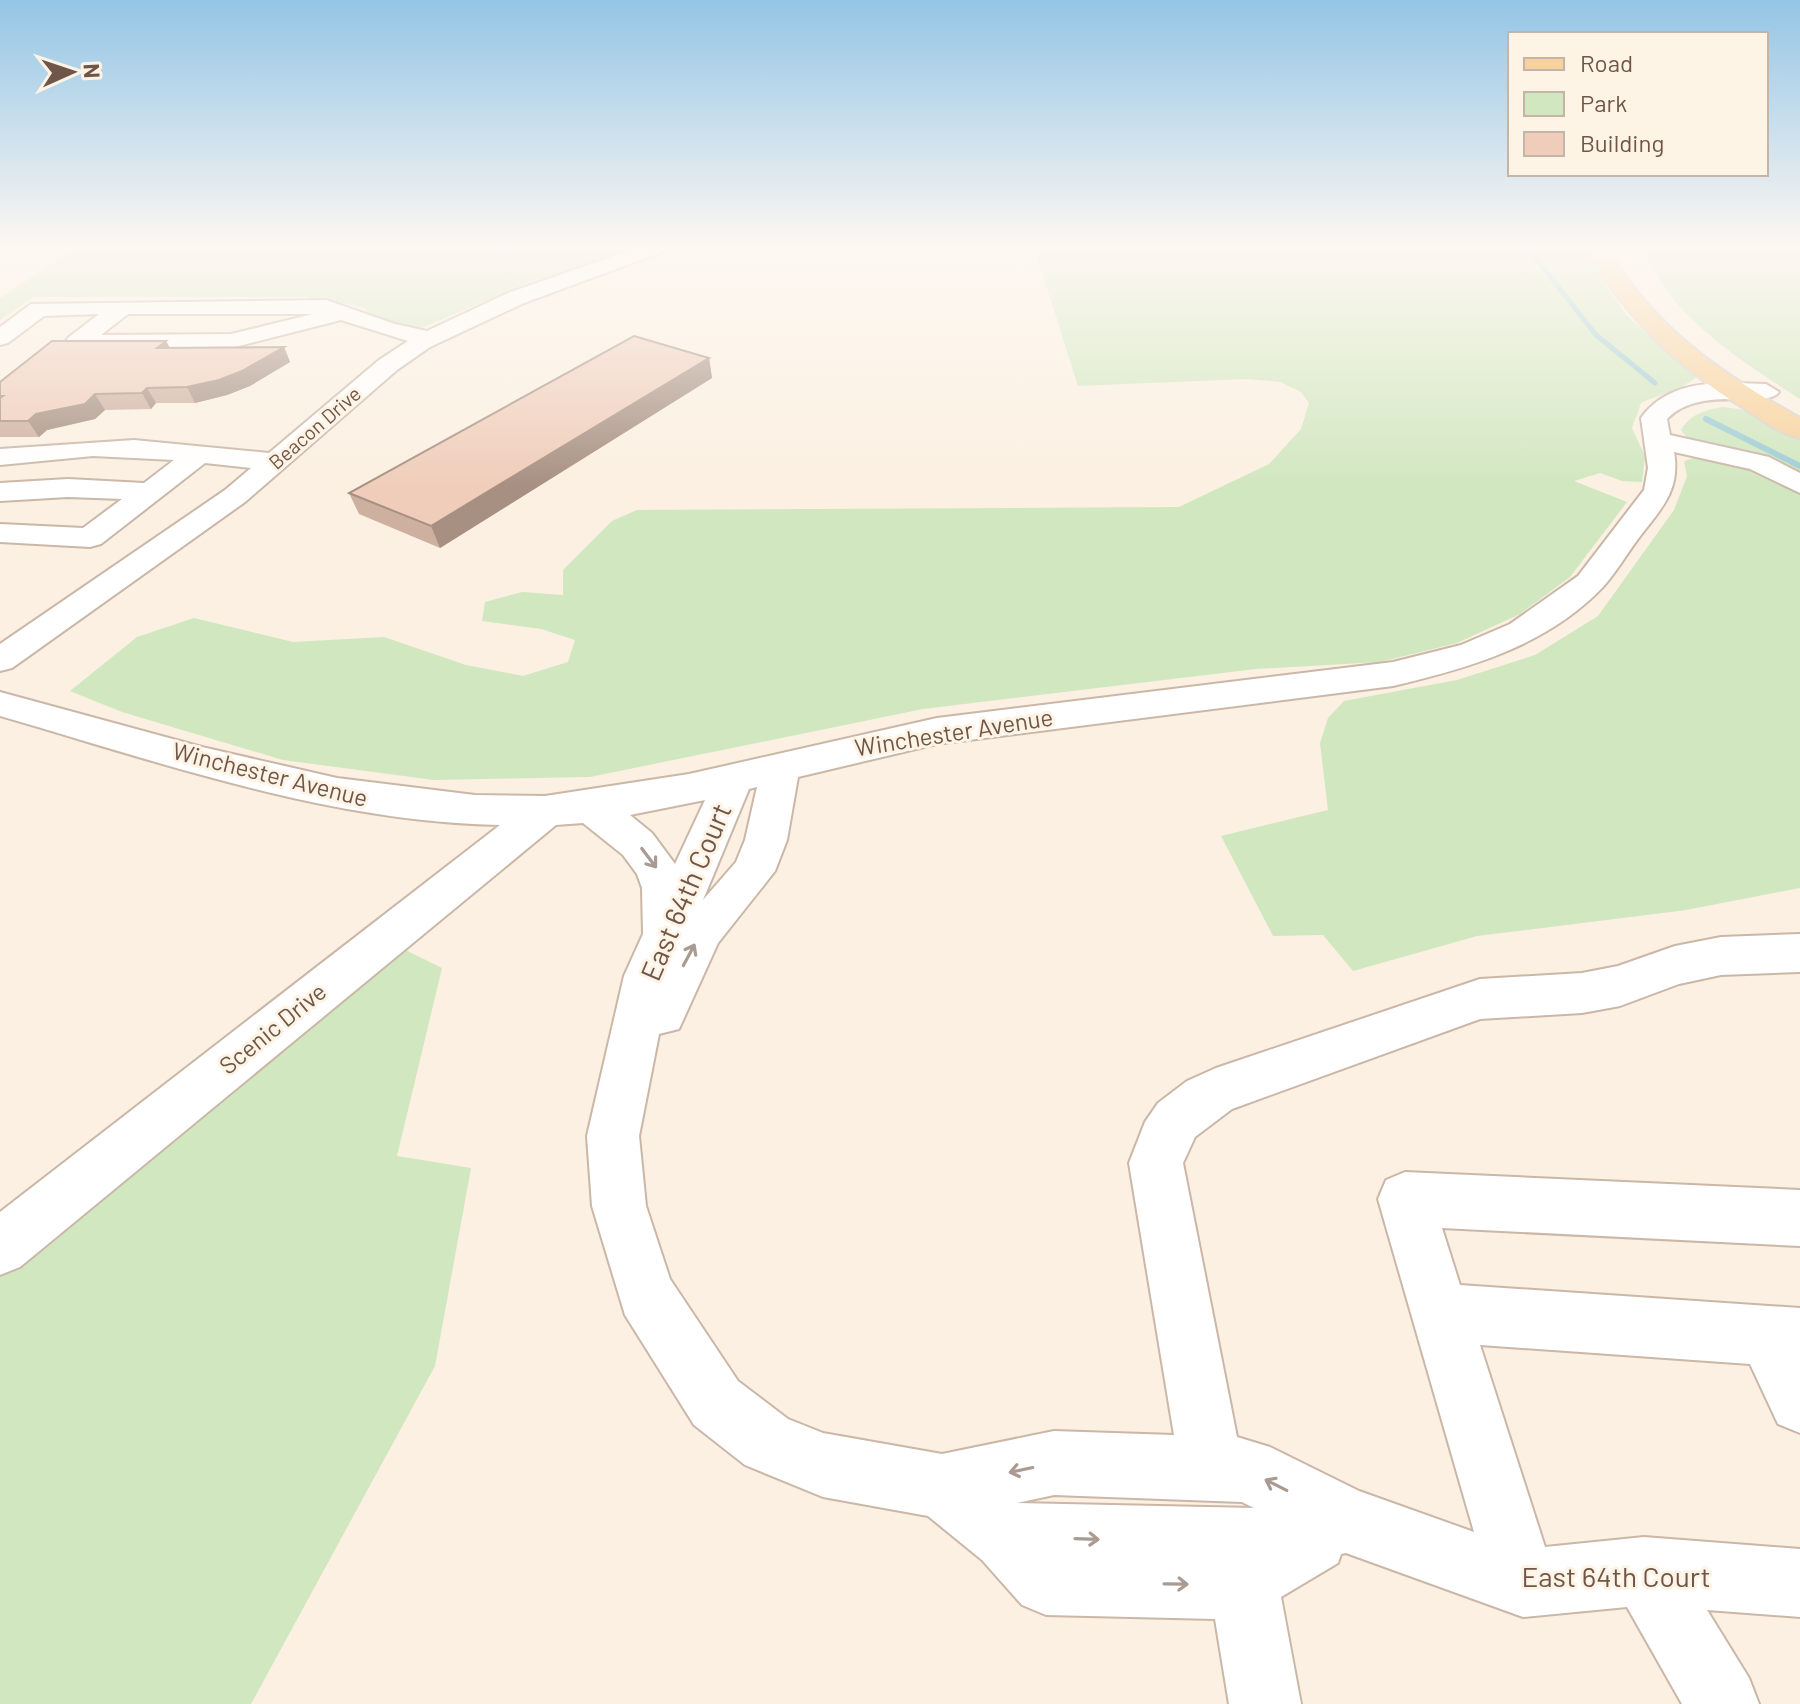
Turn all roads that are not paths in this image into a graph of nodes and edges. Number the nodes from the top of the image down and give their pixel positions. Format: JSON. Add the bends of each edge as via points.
{"nodes":[{"id":1,"x":17,"y":327,"type":"edge"},
{"id":2,"x":92,"y":327,"type":"edge"},
{"id":3,"x":289,"y":327,"type":"edge"},
{"id":4,"x":380,"y":327,"type":"edge"},
{"id":5,"x":454,"y":327,"type":"edge"},
{"id":6,"x":1656,"y":327,"type":"edge"},
{"id":7,"x":1681,"y":327,"type":"edge"},
{"id":8,"x":429,"y":338,"type":"junction"},
{"id":9,"x":0,"y":340,"type":"edge"},
{"id":10,"x":28,"y":342,"type":"dead end"},
{"id":11,"x":1749,"y":392,"type":"junction"},
{"id":12,"x":1800,"y":414,"type":"edge"},
{"id":13,"x":1800,"y":430,"type":"edge"},
{"id":14,"x":1655,"y":440,"type":"junction"},
{"id":15,"x":201,"y":453,"type":"junction"},
{"id":16,"x":0,"y":457,"type":"edge"},
{"id":17,"x":276,"y":462,"type":"junction"},
{"id":18,"x":1800,"y":484,"type":"edge"},
{"id":19,"x":0,"y":492,"type":"edge"},
{"id":20,"x":150,"y":492,"type":"junction"},
{"id":21,"x":0,"y":533,"type":"edge"},
{"id":22,"x":0,"y":660,"type":"edge"},
{"id":23,"x":0,"y":704,"type":"edge"},
{"id":24,"x":780,"y":770,"type":"junction"},
{"id":25,"x":733,"y":781,"type":"junction"},
{"id":26,"x":568,"y":809,"type":"junction"},
{"id":27,"x":659,"y":949,"type":"junction"},
{"id":28,"x":1800,"y":953,"type":"edge"},
{"id":29,"x":635,"y":1043,"type":"junction"},
{"id":30,"x":1800,"y":1218,"type":"edge"},
{"id":31,"x":0,"y":1247,"type":"edge"},
{"id":32,"x":1438,"y":1313,"type":"junction"},
{"id":33,"x":1784,"y":1336,"type":"edge"},
{"id":34,"x":1800,"y":1402,"type":"edge"},
{"id":35,"x":1211,"y":1467,"type":"junction"},
{"id":36,"x":942,"y":1486,"type":"junction"},
{"id":37,"x":1346,"y":1520,"type":"junction"},
{"id":38,"x":1006,"y":1536,"type":"junction"},
{"id":39,"x":1644,"y":1571,"type":"junction"},
{"id":40,"x":1244,"y":1582,"type":"junction"},
{"id":41,"x":1523,"y":1583,"type":"junction"},
{"id":42,"x":1800,"y":1583,"type":"edge"},
{"id":43,"x":1265,"y":1704,"type":"edge"},
{"id":44,"x":1723,"y":1704,"type":"edge"}],
"edges":[{"from":1,"to":9,"type":"street"},
{"from":2,"to":3,"type":"street","via":[[67,342],[231,341]]},
{"from":4,"to":8,"type":"street"},
{"from":5,"to":8,"type":"street","name":"Beacon Drive"},
{"from":6,"to":11,"type":"main road","via":[[1678,349]]},
{"from":7,"to":11,"type":"main road"},
{"from":8,"to":17,"type":"street","name":"Beacon Drive","via":[[388,365]]},
{"from":9,"to":10,"type":"street"},
{"from":11,"to":12,"type":"main road"},
{"from":11,"to":13,"type":"main road"},
{"from":11,"to":14,"type":"street","name":"Winchester Avenue","via":[[1689,394],[1667,402],[1654,418]]},
{"from":14,"to":18,"type":"street","via":[[1759,463]]},
{"from":14,"to":24,"type":"street","name":"Winchester Avenue","via":[[1664,466],[1660,489],[1590,581],[1547,619],[1500,645],[1393,674],[937,731]]},
{"from":15,"to":16,"type":"street","via":[[93,448]]},
{"from":15,"to":17,"type":"street"},
{"from":15,"to":20,"type":"street"},
{"from":17,"to":22,"type":"street","name":"Beacon Drive"},
{"from":19,"to":20,"type":"street"},
{"from":20,"to":21,"type":"street","via":[[90,538]]},
{"from":23,"to":26,"type":"street","name":"Winchester Avenue","via":[[306,788],[384,803]]},
{"from":24,"to":25,"type":"street","name":"Winchester Avenue"},
{"from":29,"to":24,"type":"street","one_way":true,"via":[[657,1026],[701,932],[754,871]]},
{"from":25,"to":26,"type":"street","name":"Winchester Avenue"},
{"from":25,"to":27,"type":"street","name":"East 64th Court"},
{"from":26,"to":27,"type":"street","one_way":true,"via":[[650,856],[665,885]]},
{"from":26,"to":31,"type":"street","name":"Scenic Drive"},
{"from":27,"to":29,"type":"street","name":"East 64th Court","via":[[647,976]]},
{"from":28,"to":35,"type":"street","via":[[1721,956],[1582,993],[1480,999],[1193,1103],[1161,1140],[1156,1163]]},
{"from":29,"to":36,"type":"street","name":"East 64th Court","via":[[613,1136],[619,1206],[646,1294],[716,1403],[767,1443],[823,1465]]},
{"from":30,"to":32,"type":"street","via":[[1405,1199]]},
{"from":32,"to":33,"type":"street"},
{"from":32,"to":41,"type":"street"},
{"from":33,"to":34,"type":"street"},
{"from":35,"to":36,"type":"street","name":"East 64th Court","one_way":true,"via":[[1054,1463]]},
{"from":37,"to":35,"type":"street","name":"East 64th Court","one_way":true,"via":[[1247,1470]]},
{"from":36,"to":38,"type":"street","name":"East 64th Court"},
{"from":38,"to":37,"type":"street","one_way":true,"via":[[1243,1544]]},
{"from":37,"to":40,"type":"street"},
{"from":37,"to":41,"type":"street","name":"East 64th Court"},
{"from":38,"to":40,"type":"street","name":"East 64th Court","one_way":true,"via":[[1046,1581]]},
{"from":39,"to":41,"type":"street","name":"East 64th Court"},
{"from":39,"to":42,"type":"street","name":"East 64th Court"},
{"from":39,"to":44,"type":"street"},
{"from":40,"to":43,"type":"street"}]}
